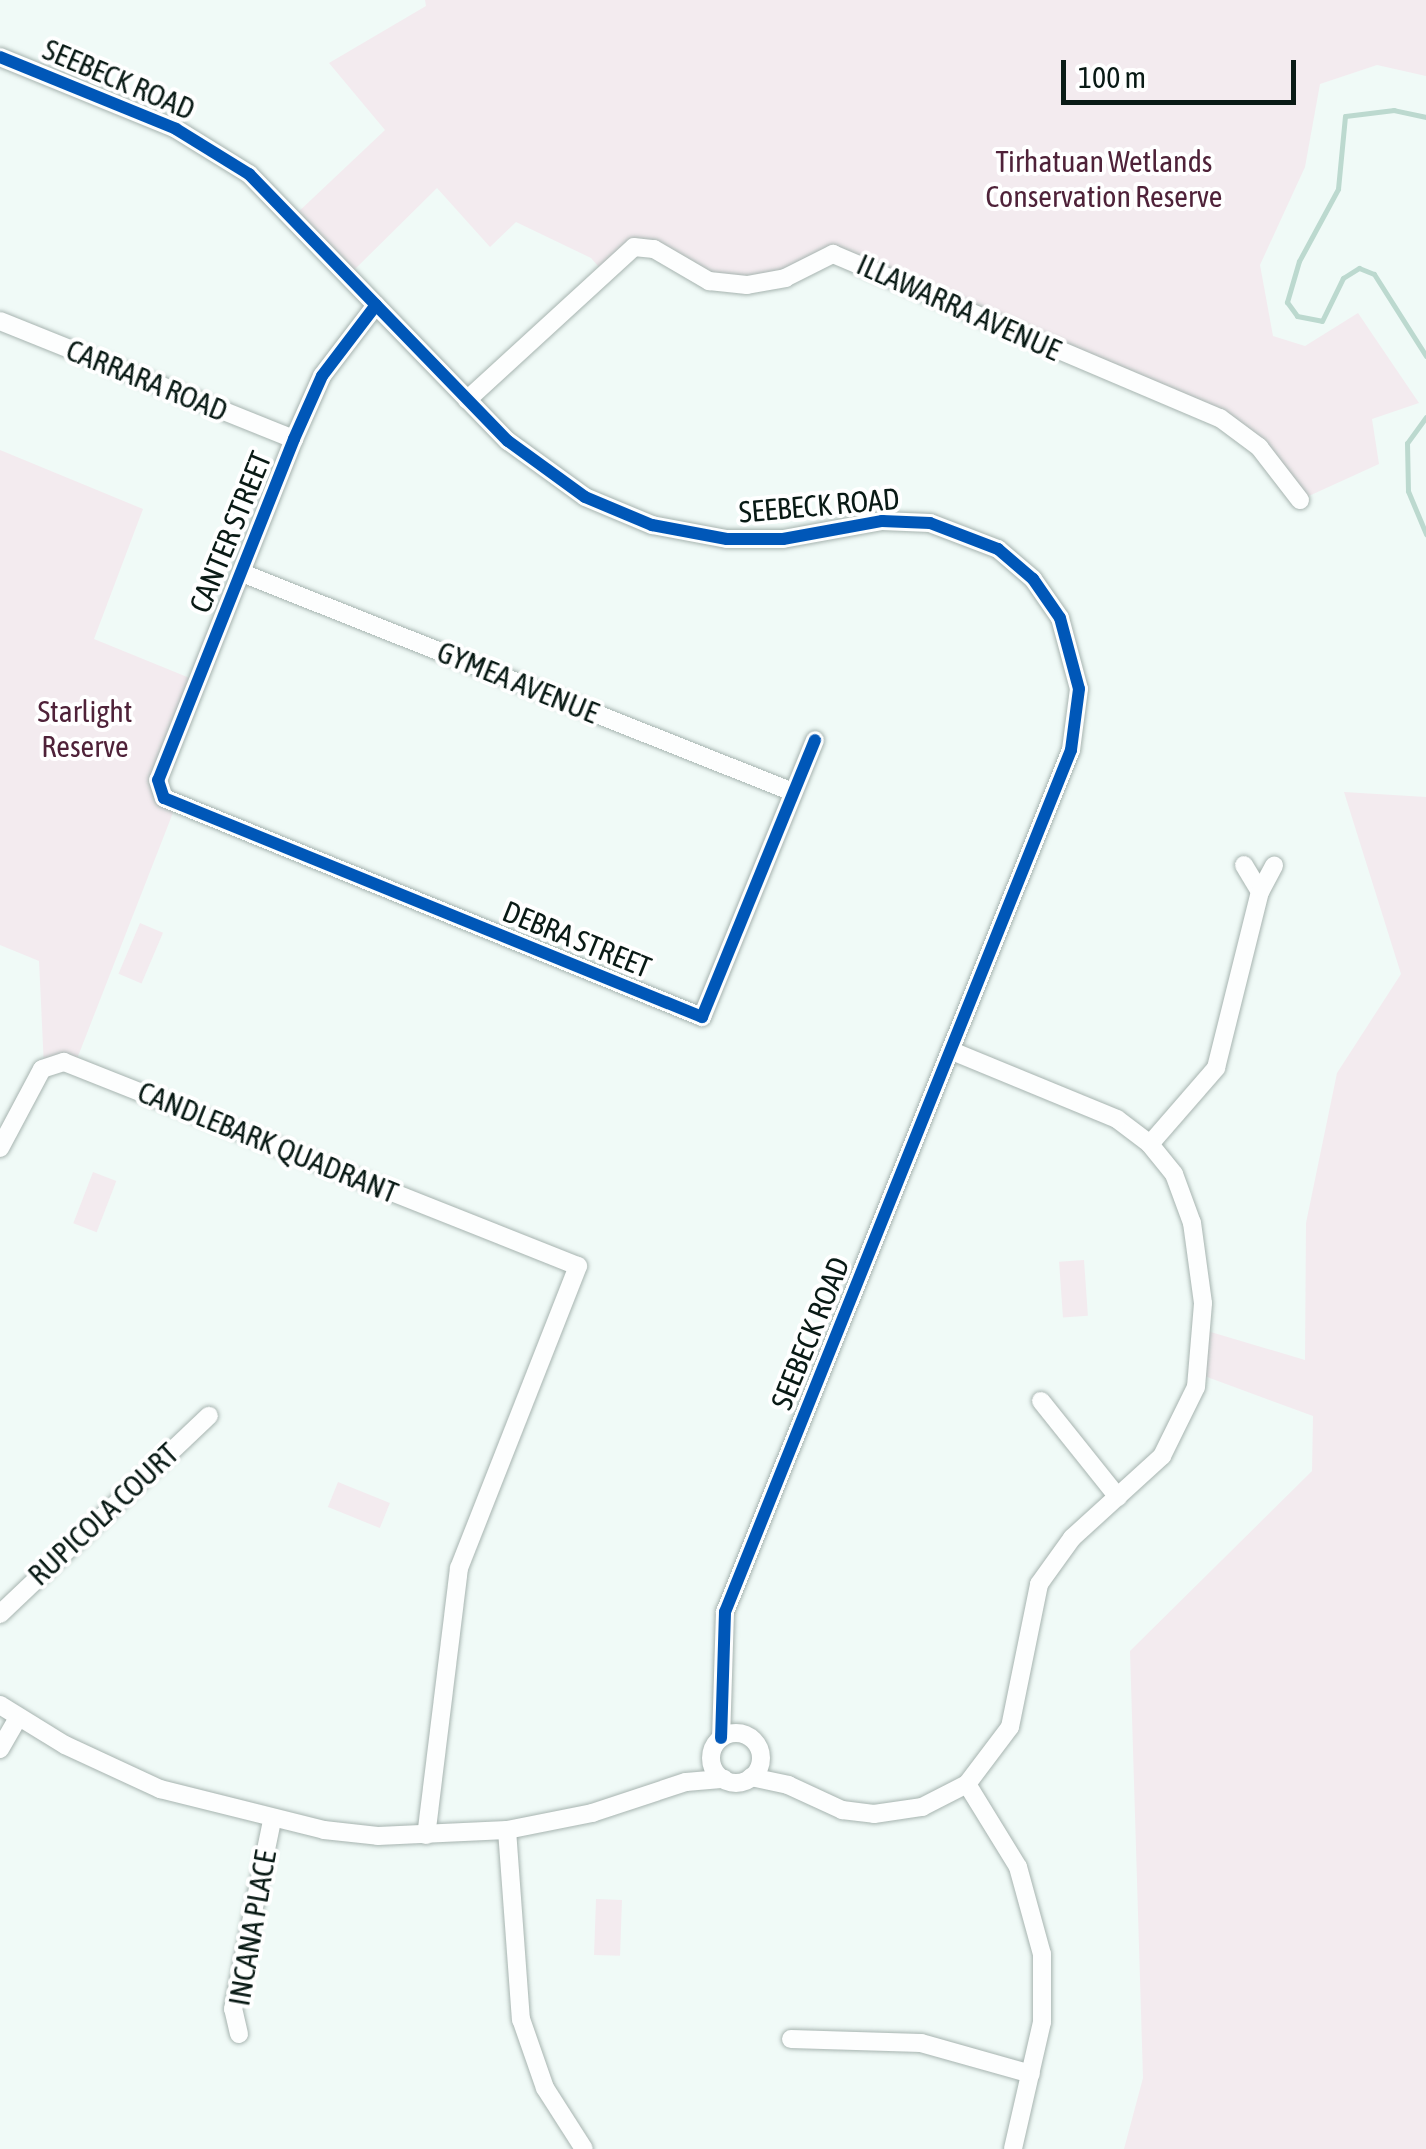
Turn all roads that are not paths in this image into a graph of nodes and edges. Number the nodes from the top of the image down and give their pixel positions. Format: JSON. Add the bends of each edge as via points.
{"nodes":[{"id":1,"x":0,"y":57,"type":"edge"},
{"id":2,"x":376,"y":305,"type":"junction"},
{"id":3,"x":0,"y":322,"type":"edge"},
{"id":4,"x":467,"y":400,"type":"junction"},
{"id":5,"x":294,"y":439,"type":"junction"},
{"id":6,"x":1300,"y":500,"type":"dead end"},
{"id":7,"x":242,"y":572,"type":"junction"},
{"id":8,"x":816,"y":740,"type":"dead end"},
{"id":9,"x":160,"y":791,"type":"joint"},
{"id":10,"x":793,"y":792,"type":"junction"},
{"id":11,"x":1244,"y":866,"type":"dead end"},
{"id":12,"x":1274,"y":866,"type":"dead end"},
{"id":13,"x":1260,"y":892,"type":"junction"},
{"id":14,"x":952,"y":1051,"type":"junction"},
{"id":15,"x":1150,"y":1144,"type":"junction"},
{"id":16,"x":0,"y":1148,"type":"edge"},
{"id":17,"x":1042,"y":1401,"type":"dead end"},
{"id":18,"x":209,"y":1416,"type":"dead end"},
{"id":19,"x":1118,"y":1497,"type":"junction"},
{"id":20,"x":0,"y":1614,"type":"edge"},
{"id":21,"x":0,"y":1705,"type":"edge"},
{"id":22,"x":725,"y":1706,"type":"junction"},
{"id":23,"x":18,"y":1718,"type":"junction"},
{"id":24,"x":746,"y":1735,"type":"junction"},
{"id":25,"x":721,"y":1738,"type":"junction"},
{"id":26,"x":0,"y":1750,"type":"edge"},
{"id":27,"x":760,"y":1753,"type":"junction"},
{"id":28,"x":711,"y":1758,"type":"junction"},
{"id":29,"x":751,"y":1778,"type":"junction"},
{"id":30,"x":724,"y":1779,"type":"junction"},
{"id":31,"x":686,"y":1782,"type":"junction"},
{"id":32,"x":788,"y":1784,"type":"junction"},
{"id":33,"x":967,"y":1784,"type":"junction"},
{"id":34,"x":272,"y":1821,"type":"junction"},
{"id":35,"x":508,"y":1830,"type":"junction"},
{"id":36,"x":426,"y":1835,"type":"junction"},
{"id":37,"x":239,"y":2034,"type":"dead end"},
{"id":38,"x":791,"y":2038,"type":"dead end"},
{"id":39,"x":1031,"y":2074,"type":"junction"},
{"id":40,"x":584,"y":2149,"type":"edge"},
{"id":41,"x":1012,"y":2149,"type":"edge"}],
"edges":[{"from":1,"to":2,"type":"street","name":"SEEBECK ROAD","via":[[176,128],[226,158],[294,216]]},
{"from":2,"to":4,"type":"street","name":"SEEBECK ROAD"},
{"from":2,"to":5,"type":"street","name":"CANTER STREET","via":[[322,376]]},
{"from":3,"to":5,"type":"street","name":"CARRARA ROAD"},
{"from":4,"to":6,"type":"street","name":"ILLAWARRA AVENUE","via":[[634,247],[654,249],[709,281],[747,285],[840,255],[1220,418],[1259,447]]},
{"from":4,"to":14,"type":"street","name":"SEEBECK ROAD","via":[[547,474],[627,516],[678,532],[755,540],[882,522],[930,524],[998,548],[1043,592],[1073,654],[1075,735]]},
{"from":5,"to":7,"type":"street","name":"CANTER STREET"},
{"from":7,"to":9,"type":"street","name":"CANTER STREET","via":[[161,774]]},
{"from":7,"to":10,"type":"street","name":"GYMEA AVENUE"},
{"from":8,"to":10,"type":"street","name":"DEBRA STREET"},
{"from":9,"to":10,"type":"street","name":"DEBRA STREET","via":[[172,804],[702,1017]]},
{"from":11,"to":13,"type":"street"},
{"from":12,"to":13,"type":"street"},
{"from":13,"to":15,"type":"street","via":[[1216,1068]]},
{"from":14,"to":15,"type":"street","via":[[1094,1107]]},
{"from":14,"to":22,"type":"street","name":"SEEBECK ROAD","via":[[725,1612],[719,1652]]},
{"from":15,"to":19,"type":"street","via":[[1188,1208],[1204,1345],[1178,1430],[1154,1466]]},
{"from":16,"to":36,"type":"street","name":"CANDLEBARK QUADRANT","via":[[42,1070],[64,1062],[586,1264],[459,1568]]},
{"from":17,"to":19,"type":"street"},
{"from":18,"to":20,"type":"street","name":"RUPICOLA COURT"},
{"from":19,"to":33,"type":"street","via":[[1062,1548],[1039,1584],[1010,1727]]},
{"from":21,"to":23,"type":"street"},
{"from":22,"to":24,"type":"street","name":"SEEBECK ROAD"},
{"from":22,"to":25,"type":"street","name":"SEEBECK ROAD"},
{"from":23,"to":26,"type":"street"},
{"from":23,"to":34,"type":"street","via":[[128,1776]]},
{"from":24,"to":25,"type":"street"},
{"from":24,"to":27,"type":"street"},
{"from":25,"to":28,"type":"street"},
{"from":27,"to":29,"type":"street"},
{"from":27,"to":32,"type":"street"},
{"from":28,"to":30,"type":"street"},
{"from":28,"to":31,"type":"street"},
{"from":29,"to":30,"type":"street"},
{"from":29,"to":32,"type":"street"},
{"from":30,"to":31,"type":"street"},
{"from":31,"to":35,"type":"street","via":[[592,1814]]},
{"from":32,"to":33,"type":"street","via":[[842,1810],[890,1814],[939,1801]]},
{"from":33,"to":39,"type":"street","via":[[1010,1848],[1036,1922],[1044,2000]]},
{"from":34,"to":36,"type":"street","via":[[378,1836]]},
{"from":34,"to":37,"type":"street","name":"INCANA PLACE","via":[[233,2009]]},
{"from":35,"to":36,"type":"street"},
{"from":35,"to":40,"type":"street","via":[[516,1990],[526,2036],[554,2105]]},
{"from":38,"to":39,"type":"street","via":[[921,2043]]},
{"from":39,"to":41,"type":"street"}]}
